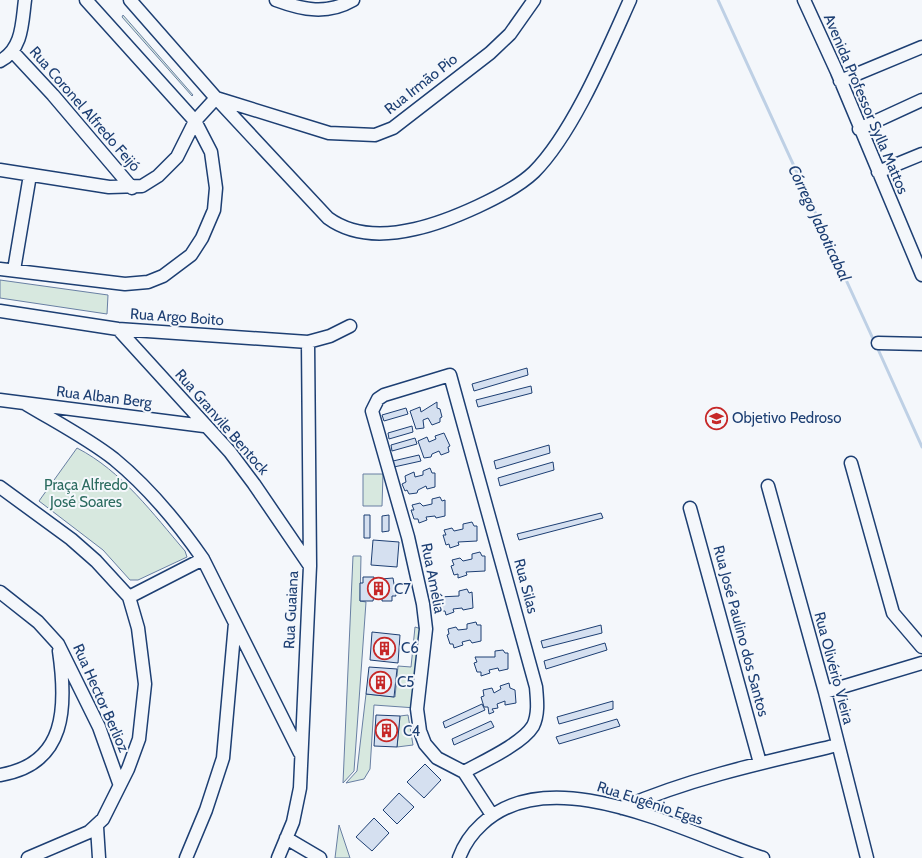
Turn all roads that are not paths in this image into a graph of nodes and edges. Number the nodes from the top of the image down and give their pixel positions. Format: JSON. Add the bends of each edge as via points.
{"nodes":[{"id":1,"x":25,"y":0,"type":"edge"},
{"id":2,"x":86,"y":0,"type":"edge"},
{"id":3,"x":130,"y":0,"type":"edge"},
{"id":4,"x":276,"y":0,"type":"edge"},
{"id":5,"x":353,"y":0,"type":"edge"},
{"id":6,"x":534,"y":0,"type":"edge"},
{"id":7,"x":630,"y":0,"type":"edge"},
{"id":8,"x":804,"y":0,"type":"edge"},
{"id":9,"x":330,"y":5,"type":"edge"},
{"id":10,"x":922,"y":47,"type":"edge"},
{"id":11,"x":13,"y":52,"type":"junction"},
{"id":12,"x":0,"y":61,"type":"edge"},
{"id":13,"x":840,"y":81,"type":"junction"},
{"id":14,"x":216,"y":98,"type":"junction"},
{"id":15,"x":922,"y":100,"type":"edge"},
{"id":16,"x":195,"y":121,"type":"junction"},
{"id":17,"x":859,"y":129,"type":"junction"},
{"id":18,"x":922,"y":154,"type":"edge"},
{"id":19,"x":0,"y":170,"type":"edge"},
{"id":20,"x":878,"y":172,"type":"junction"},
{"id":21,"x":30,"y":174,"type":"junction"},
{"id":22,"x":132,"y":188,"type":"junction"},
{"id":23,"x":916,"y":248,"type":"edge"},
{"id":24,"x":0,"y":269,"type":"edge"},
{"id":25,"x":14,"y":270,"type":"junction"},
{"id":26,"x":922,"y":275,"type":"edge"},
{"id":27,"x":0,"y":311,"type":"edge"},
{"id":28,"x":350,"y":326,"type":"dead end"},
{"id":29,"x":118,"y":329,"type":"junction"},
{"id":30,"x":308,"y":342,"type":"junction"},
{"id":31,"x":878,"y":343,"type":"dead end"},
{"id":32,"x":922,"y":344,"type":"edge"},
{"id":33,"x":450,"y":376,"type":"joint"},
{"id":34,"x":0,"y":400,"type":"edge"},
{"id":35,"x":26,"y":404,"type":"junction"},
{"id":36,"x":82,"y":410,"type":"junction"},
{"id":37,"x":204,"y":426,"type":"junction"},
{"id":38,"x":79,"y":436,"type":"junction"},
{"id":39,"x":851,"y":463,"type":"dead end"},
{"id":40,"x":768,"y":486,"type":"dead end"},
{"id":41,"x":0,"y":487,"type":"edge"},
{"id":42,"x":690,"y":508,"type":"dead end"},
{"id":43,"x":203,"y":559,"type":"junction"},
{"id":44,"x":310,"y":566,"type":"junction"},
{"id":45,"x":0,"y":592,"type":"edge"},
{"id":46,"x":129,"y":596,"type":"junction"},
{"id":47,"x":235,"y":623,"type":"junction"},
{"id":48,"x":58,"y":644,"type":"junction"},
{"id":49,"x":922,"y":647,"type":"edge"},
{"id":50,"x":922,"y":663,"type":"edge"},
{"id":51,"x":825,"y":692,"type":"junction"},
{"id":52,"x":838,"y":745,"type":"junction"},
{"id":53,"x":301,"y":755,"type":"junction"},
{"id":54,"x":760,"y":763,"type":"junction"},
{"id":55,"x":464,"y":772,"type":"junction"},
{"id":56,"x":0,"y":775,"type":"edge"},
{"id":57,"x":119,"y":783,"type":"junction"},
{"id":58,"x":622,"y":808,"type":"junction"},
{"id":59,"x":492,"y":814,"type":"junction"},
{"id":60,"x":97,"y":827,"type":"junction"},
{"id":61,"x":286,"y":838,"type":"junction"},
{"id":62,"x":28,"y":858,"type":"edge"},
{"id":63,"x":99,"y":858,"type":"edge"},
{"id":64,"x":186,"y":858,"type":"edge"},
{"id":65,"x":278,"y":858,"type":"edge"},
{"id":66,"x":320,"y":858,"type":"edge"},
{"id":67,"x":459,"y":858,"type":"edge"},
{"id":68,"x":763,"y":858,"type":"edge"},
{"id":69,"x":867,"y":858,"type":"edge"}],
"edges":[{"from":1,"to":11,"type":"street","via":[[20,36]]},
{"from":2,"to":16,"type":"street"},
{"from":3,"to":14,"type":"street"},
{"from":4,"to":9,"type":"street","via":[[308,10]]},
{"from":5,"to":9,"type":"street"},
{"from":6,"to":14,"type":"street","name":"Rua Irmão Pio","via":[[510,34],[490,53],[393,128],[375,135],[329,133]]},
{"from":7,"to":14,"type":"street","via":[[567,126],[534,172],[475,207],[419,228],[377,234],[339,226]]},
{"from":8,"to":13,"type":"street","name":"Avenida Professor Sylla Mattos"},
{"from":10,"to":13,"type":"street"},
{"from":11,"to":12,"type":"street"},
{"from":11,"to":22,"type":"street","name":"Rua Coronel Alfredo Feijó"},
{"from":13,"to":17,"type":"street","name":"Avenida Professor Sylla Mattos"},
{"from":14,"to":16,"type":"street"},
{"from":15,"to":17,"type":"street"},
{"from":16,"to":22,"type":"street","via":[[177,157],[150,182]]},
{"from":16,"to":25,"type":"street","via":[[211,152],[216,188],[214,210],[191,255],[178,266],[148,282],[124,284]]},
{"from":17,"to":20,"type":"street","name":"Avenida Professor Sylla Mattos"},
{"from":18,"to":20,"type":"street"},
{"from":19,"to":21,"type":"street"},
{"from":20,"to":23,"type":"street","name":"Avenida Professor Sylla Mattos"},
{"from":21,"to":22,"type":"street","via":[[110,188]]},
{"from":21,"to":25,"type":"street"},
{"from":23,"to":26,"type":"street","name":"Avenida Professor Sylla Mattos"},
{"from":24,"to":25,"type":"street"},
{"from":27,"to":29,"type":"street","name":"Rua Argo Boito"},
{"from":28,"to":30,"type":"street","name":"Rua Argo Boito"},
{"from":29,"to":30,"type":"street","name":"Rua Argo Boito"},
{"from":29,"to":37,"type":"street","name":"Rua Granvile Bentock"},
{"from":30,"to":44,"type":"street","name":"Rua Guaiana"},
{"from":31,"to":32,"type":"street"},
{"from":33,"to":55,"type":"street","name":"Rua Silas","via":[[538,705],[532,726],[514,743]]},
{"from":33,"to":55,"type":"street","name":"Rua Amélia","via":[[384,394],[372,411],[408,537],[423,604],[426,629],[417,722],[425,744],[437,758]]},
{"from":34,"to":35,"type":"street","name":"Rua Alban Berg"},
{"from":35,"to":36,"type":"street","name":"Rua Alban Berg"},
{"from":35,"to":38,"type":"street"},
{"from":36,"to":37,"type":"street","name":"Rua Alban Berg"},
{"from":36,"to":38,"type":"street","via":[[70,421]]},
{"from":37,"to":44,"type":"street","name":"Rua Granvile Bentock","via":[[218,438],[254,484]]},
{"from":38,"to":43,"type":"street","via":[[140,483]]},
{"from":39,"to":49,"type":"street","via":[[893,613]]},
{"from":40,"to":51,"type":"street","name":"Rua Olivério Vieira"},
{"from":41,"to":46,"type":"street","via":[[71,539]]},
{"from":42,"to":54,"type":"street","name":"Rua José Paulino dos Santos"},
{"from":43,"to":46,"type":"street"},
{"from":43,"to":47,"type":"street"},
{"from":44,"to":53,"type":"street","name":"Rua Guaiana"},
{"from":45,"to":48,"type":"street","name":"Rua Hector Berlioz","via":[[38,622]]},
{"from":46,"to":57,"type":"street","via":[[138,628],[144,684],[139,739]]},
{"from":47,"to":53,"type":"street"},
{"from":47,"to":64,"type":"street","via":[[223,758]]},
{"from":48,"to":56,"type":"street","via":[[63,704],[48,751],[20,772]]},
{"from":48,"to":57,"type":"street","name":"Rua Hector Berlioz","via":[[99,727]]},
{"from":50,"to":51,"type":"street"},
{"from":51,"to":52,"type":"street","name":"Rua Olivério Vieira"},
{"from":52,"to":54,"type":"street"},
{"from":52,"to":69,"type":"street","name":"Rua Olivério Vieira"},
{"from":53,"to":61,"type":"street","name":"Rua Guaiana","via":[[297,808]]},
{"from":54,"to":58,"type":"street","via":[[669,789]]},
{"from":55,"to":59,"type":"street","name":"Rua Amélia"},
{"from":57,"to":60,"type":"street","via":[[113,802]]},
{"from":58,"to":59,"type":"street","name":"Rua Eugênio Egas","via":[[591,800],[558,797],[514,804]]},
{"from":58,"to":68,"type":"street","name":"Rua Eugênio Egas"},
{"from":59,"to":67,"type":"street","name":"Rua Eugênio Egas","via":[[471,835]]},
{"from":60,"to":62,"type":"street"},
{"from":60,"to":63,"type":"street"},
{"from":61,"to":65,"type":"street","name":"Rua Guaiana"},
{"from":61,"to":66,"type":"street"}]}
